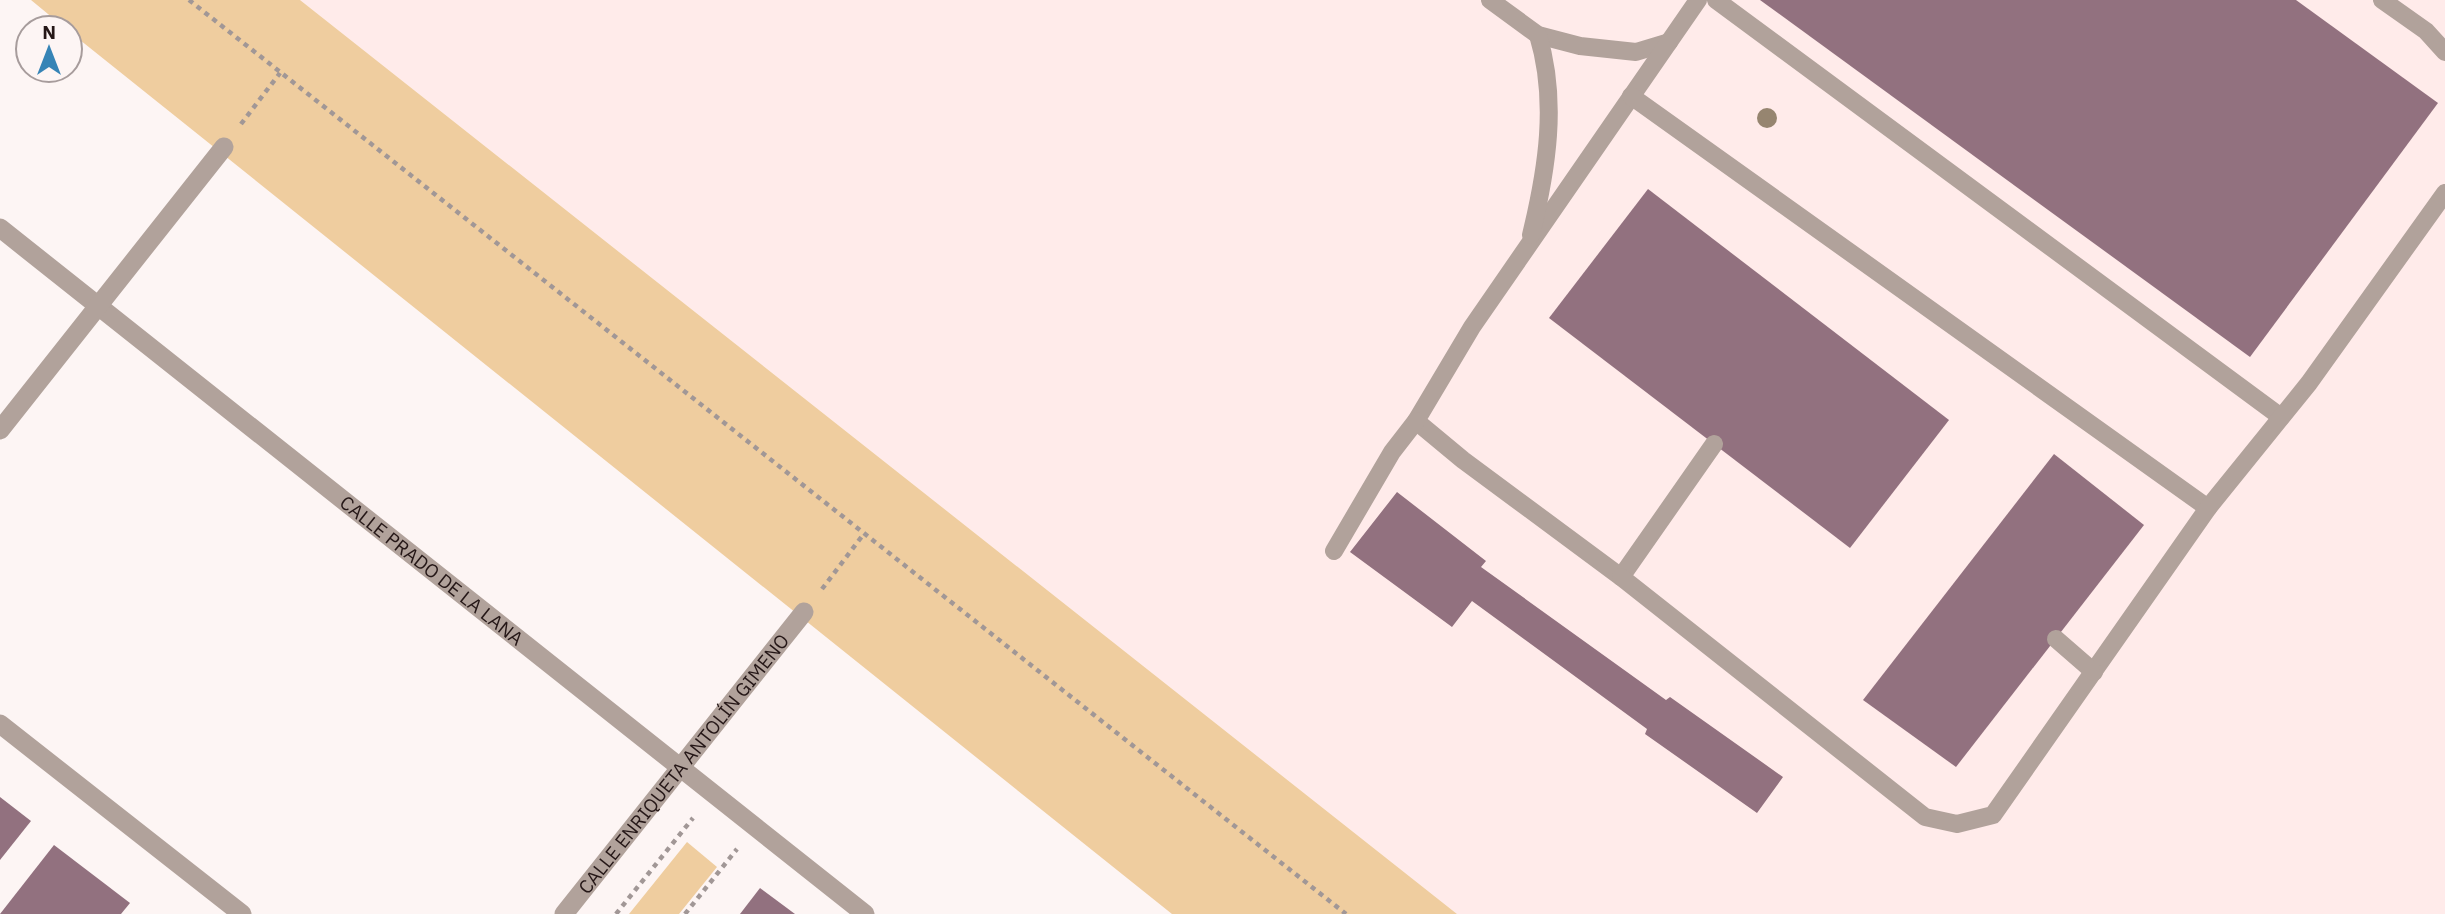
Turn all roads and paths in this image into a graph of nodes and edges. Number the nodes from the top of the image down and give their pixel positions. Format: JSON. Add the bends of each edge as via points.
{"nodes":[{"id":1,"x":189,"y":0,"type":"edge"},
{"id":2,"x":1490,"y":0,"type":"edge"},
{"id":3,"x":1698,"y":0,"type":"edge"},
{"id":4,"x":1716,"y":0,"type":"edge"},
{"id":5,"x":2382,"y":0,"type":"edge"},
{"id":6,"x":1538,"y":35,"type":"junction"},
{"id":7,"x":1669,"y":42,"type":"junction"},
{"id":8,"x":2445,"y":52,"type":"edge"},
{"id":9,"x":280,"y":72,"type":"junction"},
{"id":10,"x":1631,"y":96,"type":"junction"},
{"id":11,"x":224,"y":147,"type":"joint"},
{"id":12,"x":2445,"y":193,"type":"edge"},
{"id":13,"x":0,"y":228,"type":"edge"},
{"id":14,"x":1528,"y":246,"type":"junction"},
{"id":15,"x":99,"y":307,"type":"junction"},
{"id":16,"x":2281,"y":417,"type":"junction"},
{"id":17,"x":1416,"y":421,"type":"junction"},
{"id":18,"x":0,"y":430,"type":"edge"},
{"id":19,"x":1714,"y":444,"type":"dead end"},
{"id":20,"x":2208,"y":508,"type":"junction"},
{"id":21,"x":863,"y":535,"type":"junction"},
{"id":22,"x":1334,"y":551,"type":"dead end"},
{"id":23,"x":1621,"y":576,"type":"junction"},
{"id":24,"x":804,"y":612,"type":"joint"},
{"id":25,"x":2056,"y":639,"type":"dead end"},
{"id":26,"x":2094,"y":672,"type":"junction"},
{"id":27,"x":0,"y":724,"type":"edge"},
{"id":28,"x":679,"y":766,"type":"junction"},
{"id":29,"x":713,"y":792,"type":"junction"},
{"id":30,"x":754,"y":827,"type":"junction"},
{"id":31,"x":242,"y":914,"type":"edge"},
{"id":32,"x":564,"y":914,"type":"edge"},
{"id":33,"x":617,"y":914,"type":"edge"},
{"id":34,"x":685,"y":914,"type":"edge"},
{"id":35,"x":865,"y":914,"type":"edge"},
{"id":36,"x":1346,"y":914,"type":"edge"}],
"edges":[{"from":1,"to":9,"type":"path"},
{"from":2,"to":6,"type":"lane"},
{"from":3,"to":7,"type":"lane"},
{"from":4,"to":16,"type":"lane"},
{"from":5,"to":8,"type":"lane","via":[[2426,31]]},
{"from":6,"to":7,"type":"lane","via":[[1580,46],[1636,52]]},
{"from":6,"to":14,"type":"lane","via":[[1548,68],[1550,122]]},
{"from":7,"to":10,"type":"lane"},
{"from":9,"to":11,"type":"path"},
{"from":9,"to":21,"type":"path"},
{"from":10,"to":14,"type":"lane"},
{"from":10,"to":20,"type":"lane"},
{"from":11,"to":15,"type":"street"},
{"from":12,"to":16,"type":"lane"},
{"from":13,"to":15,"type":"street","name":"CALLE PRADO DE LA LANA"},
{"from":14,"to":17,"type":"lane","via":[[1472,327]]},
{"from":15,"to":18,"type":"street"},
{"from":15,"to":28,"type":"street","name":"CALLE PRADO DE LA LANA"},
{"from":16,"to":20,"type":"lane"},
{"from":17,"to":22,"type":"lane","via":[[1392,452]]},
{"from":17,"to":23,"type":"lane"},
{"from":19,"to":23,"type":"lane"},
{"from":20,"to":26,"type":"lane"},
{"from":21,"to":24,"type":"path"},
{"from":21,"to":36,"type":"path"},
{"from":23,"to":26,"type":"lane","via":[[1925,817],[1957,824],[1993,815]]},
{"from":24,"to":28,"type":"street","name":"CALLE ENRIQUETA ANTOLÍN GIMENO"},
{"from":25,"to":26,"type":"lane"},
{"from":27,"to":31,"type":"street"},
{"from":28,"to":29,"type":"street","name":"CALLE PRADO DE LA LANA"},
{"from":28,"to":32,"type":"street","name":"CALLE ENRIQUETA ANTOLÍN GIMENO"},
{"from":29,"to":30,"type":"street","name":"CALLE PRADO DE LA LANA"},
{"from":29,"to":33,"type":"path"},
{"from":30,"to":34,"type":"path"},
{"from":30,"to":35,"type":"street","name":"CALLE PRADO DE LA LANA"}]}
